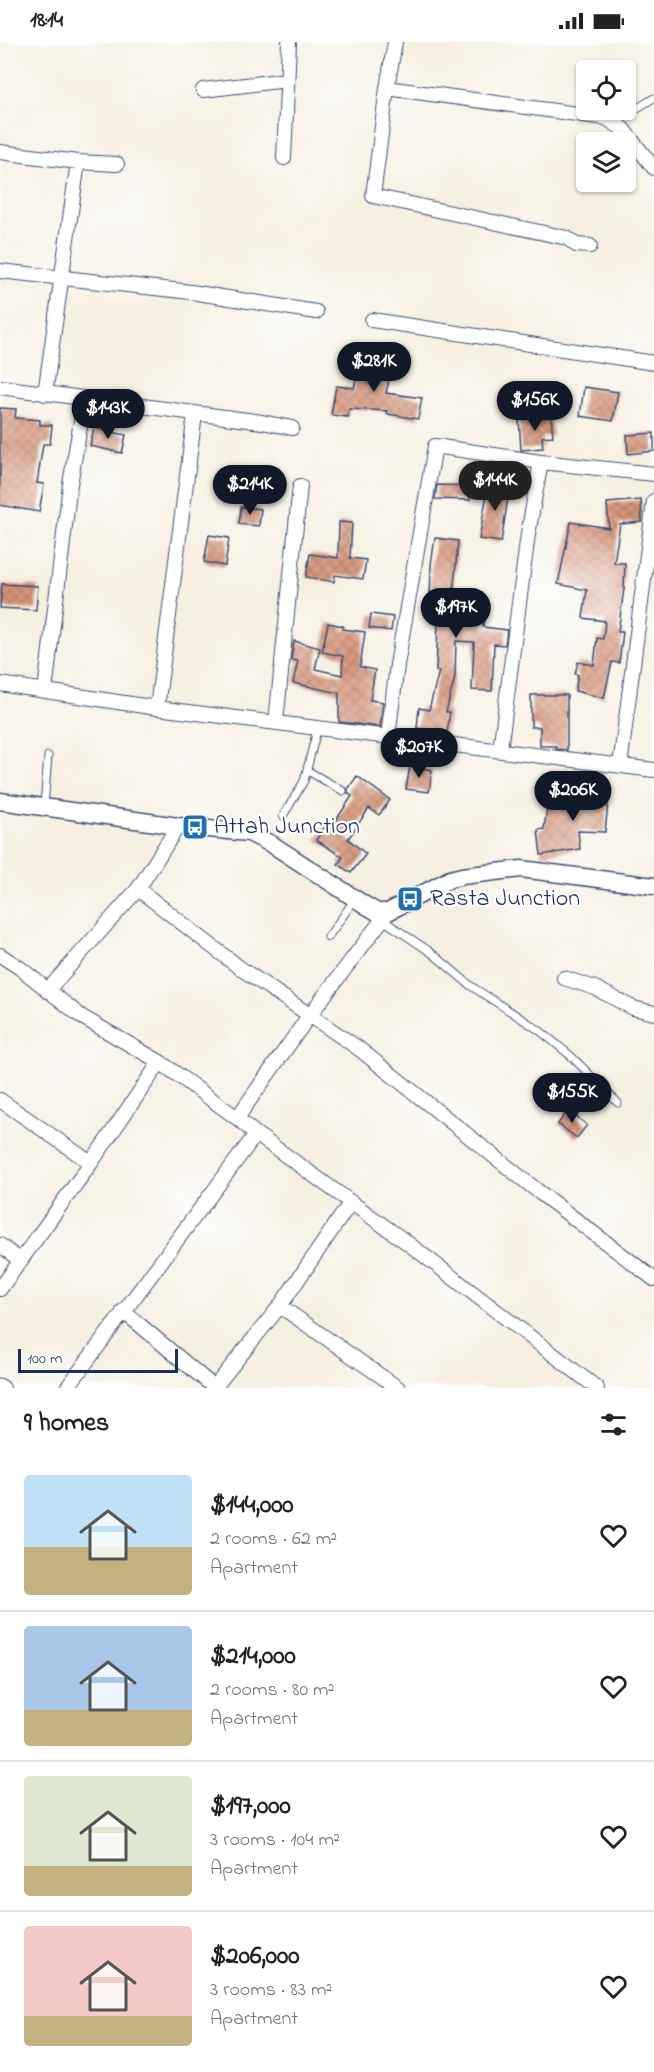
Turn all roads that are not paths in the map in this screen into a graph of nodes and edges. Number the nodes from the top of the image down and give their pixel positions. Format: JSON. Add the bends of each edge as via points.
{"nodes":[{"id":1,"x":289,"y":42,"type":"edge"},
{"id":2,"x":395,"y":42,"type":"edge"},
{"id":3,"x":287,"y":80,"type":"junction"},
{"id":4,"x":387,"y":88,"type":"junction"},
{"id":5,"x":203,"y":90,"type":"dead end"},
{"id":6,"x":654,"y":98,"type":"edge"},
{"id":7,"x":614,"y":122,"type":"junction"},
{"id":8,"x":0,"y":152,"type":"edge"},
{"id":9,"x":284,"y":158,"type":"dead end"},
{"id":10,"x":78,"y":162,"type":"junction"},
{"id":11,"x":117,"y":164,"type":"dead end"},
{"id":12,"x":654,"y":168,"type":"edge"},
{"id":13,"x":590,"y":246,"type":"dead end"},
{"id":14,"x":0,"y":271,"type":"edge"},
{"id":15,"x":63,"y":276,"type":"junction"},
{"id":16,"x":316,"y":312,"type":"dead end"},
{"id":17,"x":372,"y":320,"type":"dead end"},
{"id":18,"x":654,"y":363,"type":"edge"},
{"id":19,"x":0,"y":387,"type":"edge"},
{"id":20,"x":45,"y":394,"type":"junction"},
{"id":21,"x":84,"y":399,"type":"junction"},
{"id":22,"x":195,"y":414,"type":"junction"},
{"id":23,"x":292,"y":428,"type":"dead end"},
{"id":24,"x":541,"y":462,"type":"junction"},
{"id":25,"x":654,"y":474,"type":"edge"},
{"id":26,"x":300,"y":486,"type":"dead end"},
{"id":27,"x":654,"y":501,"type":"edge"},
{"id":28,"x":0,"y":684,"type":"edge"},
{"id":29,"x":45,"y":691,"type":"junction"},
{"id":30,"x":157,"y":708,"type":"junction"},
{"id":31,"x":276,"y":722,"type":"junction"},
{"id":32,"x":318,"y":726,"type":"junction"},
{"id":33,"x":388,"y":737,"type":"junction"},
{"id":34,"x":500,"y":750,"type":"junction"},
{"id":35,"x":48,"y":756,"type":"dead end"},
{"id":36,"x":620,"y":766,"type":"junction"},
{"id":37,"x":654,"y":770,"type":"edge"},
{"id":38,"x":308,"y":771,"type":"junction"},
{"id":39,"x":343,"y":791,"type":"dead end"},
{"id":40,"x":0,"y":801,"type":"edge"},
{"id":41,"x":44,"y":808,"type":"junction"},
{"id":42,"x":283,"y":816,"type":"dead end"},
{"id":43,"x":178,"y":826,"type":"junction"},
{"id":44,"x":654,"y":886,"type":"edge"},
{"id":45,"x":138,"y":889,"type":"junction"},
{"id":46,"x":355,"y":899,"type":"junction"},
{"id":47,"x":386,"y":916,"type":"junction"},
{"id":48,"x":328,"y":937,"type":"dead end"},
{"id":49,"x":0,"y":955,"type":"edge"},
{"id":50,"x":564,"y":978,"type":"dead end"},
{"id":51,"x":47,"y":991,"type":"junction"},
{"id":52,"x":654,"y":1013,"type":"edge"},
{"id":53,"x":309,"y":1016,"type":"junction"},
{"id":54,"x":160,"y":1062,"type":"junction"},
{"id":55,"x":0,"y":1100,"type":"edge"},
{"id":56,"x":618,"y":1103,"type":"dead end"},
{"id":57,"x":237,"y":1118,"type":"junction"},
{"id":58,"x":256,"y":1134,"type":"junction"},
{"id":59,"x":91,"y":1163,"type":"junction"},
{"id":60,"x":351,"y":1202,"type":"junction"},
{"id":61,"x":0,"y":1245,"type":"edge"},
{"id":62,"x":21,"y":1261,"type":"junction"},
{"id":63,"x":654,"y":1279,"type":"edge"},
{"id":64,"x":0,"y":1289,"type":"edge"},
{"id":65,"x":280,"y":1306,"type":"junction"},
{"id":66,"x":123,"y":1311,"type":"junction"},
{"id":67,"x":67,"y":1388,"type":"edge"},
{"id":68,"x":215,"y":1388,"type":"edge"},
{"id":69,"x":398,"y":1388,"type":"edge"},
{"id":70,"x":597,"y":1388,"type":"edge"}],
"edges":[{"from":1,"to":3,"type":"street"},
{"from":2,"to":4,"type":"street"},
{"from":3,"to":5,"type":"street"},
{"from":3,"to":9,"type":"street"},
{"from":4,"to":7,"type":"street"},
{"from":4,"to":13,"type":"street","via":[[373,196]]},
{"from":6,"to":7,"type":"lane"},
{"from":7,"to":12,"type":"street","via":[[632,138]]},
{"from":8,"to":10,"type":"street"},
{"from":10,"to":11,"type":"street"},
{"from":10,"to":15,"type":"street"},
{"from":14,"to":15,"type":"street"},
{"from":15,"to":16,"type":"street"},
{"from":15,"to":20,"type":"street"},
{"from":17,"to":18,"type":"street"},
{"from":19,"to":20,"type":"street"},
{"from":20,"to":21,"type":"street"},
{"from":21,"to":22,"type":"street"},
{"from":21,"to":29,"type":"street"},
{"from":22,"to":23,"type":"street"},
{"from":22,"to":30,"type":"street"},
{"from":24,"to":25,"type":"street"},
{"from":24,"to":33,"type":"street","via":[[435,446]]},
{"from":24,"to":34,"type":"street"},
{"from":26,"to":31,"type":"street"},
{"from":27,"to":36,"type":"street"},
{"from":28,"to":29,"type":"street"},
{"from":29,"to":30,"type":"street"},
{"from":30,"to":31,"type":"street"},
{"from":31,"to":32,"type":"street"},
{"from":32,"to":33,"type":"street"},
{"from":32,"to":38,"type":"lane"},
{"from":33,"to":34,"type":"street"},
{"from":34,"to":36,"type":"street"},
{"from":35,"to":41,"type":"lane"},
{"from":36,"to":37,"type":"street"},
{"from":38,"to":39,"type":"lane"},
{"from":38,"to":42,"type":"lane"},
{"from":40,"to":41,"type":"street"},
{"from":41,"to":43,"type":"street"},
{"from":43,"to":45,"type":"street"},
{"from":43,"to":46,"type":"street","via":[[249,833]]},
{"from":44,"to":47,"type":"street","via":[[521,868],[450,879]]},
{"from":45,"to":51,"type":"street"},
{"from":45,"to":53,"type":"street"},
{"from":46,"to":47,"type":"street"},
{"from":46,"to":48,"type":"lane"},
{"from":47,"to":53,"type":"street"},
{"from":47,"to":56,"type":"lane","via":[[471,986],[539,1030]]},
{"from":49,"to":51,"type":"street"},
{"from":50,"to":52,"type":"street"},
{"from":51,"to":54,"type":"street","via":[[97,1027]]},
{"from":53,"to":57,"type":"street"},
{"from":53,"to":63,"type":"street","via":[[358,1048]]},
{"from":54,"to":57,"type":"street"},
{"from":54,"to":59,"type":"street"},
{"from":55,"to":59,"type":"street"},
{"from":57,"to":58,"type":"street"},
{"from":58,"to":60,"type":"street"},
{"from":58,"to":66,"type":"street"},
{"from":59,"to":62,"type":"street"},
{"from":60,"to":65,"type":"street"},
{"from":60,"to":70,"type":"street"},
{"from":61,"to":62,"type":"street"},
{"from":62,"to":64,"type":"street"},
{"from":65,"to":68,"type":"street"},
{"from":65,"to":69,"type":"street"},
{"from":66,"to":67,"type":"street"},
{"from":66,"to":68,"type":"street"}]}
